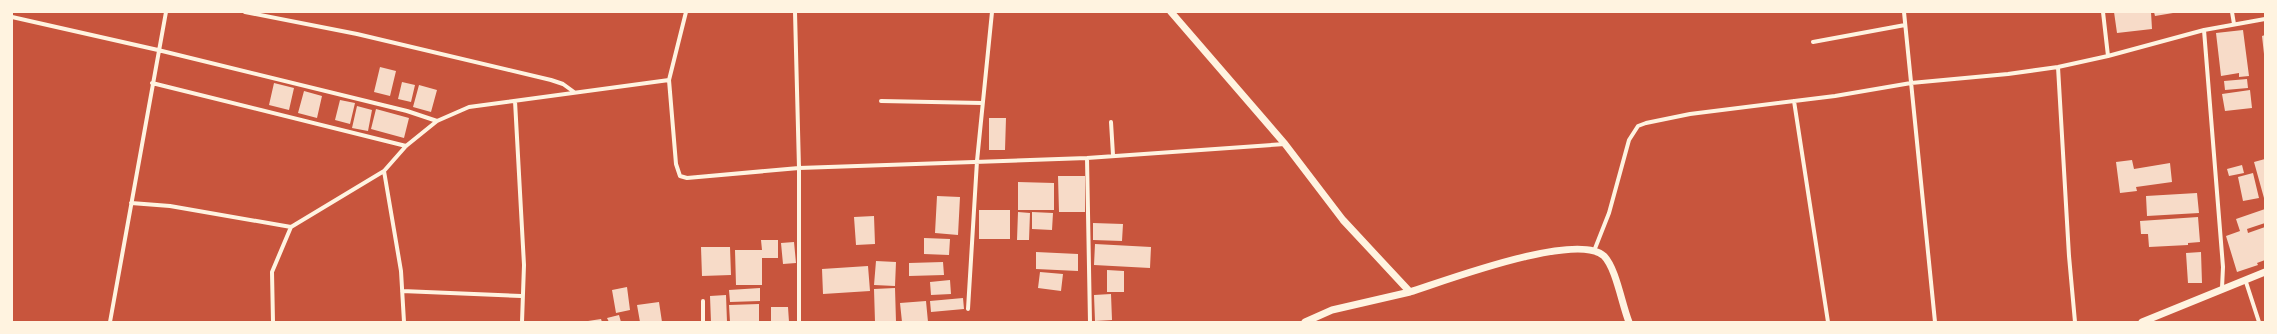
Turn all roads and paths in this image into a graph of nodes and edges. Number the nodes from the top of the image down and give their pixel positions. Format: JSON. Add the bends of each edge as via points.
{"nodes":[{"id":1,"x":166,"y":12,"type":"edge"},
{"id":2,"x":245,"y":12,"type":"edge"},
{"id":3,"x":686,"y":12,"type":"edge"},
{"id":4,"x":795,"y":12,"type":"edge"},
{"id":5,"x":992,"y":12,"type":"edge"},
{"id":6,"x":1172,"y":12,"type":"edge"},
{"id":7,"x":1904,"y":12,"type":"edge"},
{"id":8,"x":2103,"y":12,"type":"edge"},
{"id":9,"x":2232,"y":12,"type":"edge"},
{"id":10,"x":12,"y":17,"type":"edge"},
{"id":11,"x":2265,"y":19,"type":"edge"},
{"id":12,"x":2234,"y":24,"type":"junction"},
{"id":13,"x":1905,"y":25,"type":"junction"},
{"id":14,"x":2204,"y":30,"type":"junction"},
{"id":15,"x":1813,"y":42,"type":"dead end"},
{"id":16,"x":158,"y":50,"type":"junction"},
{"id":17,"x":2108,"y":56,"type":"junction"},
{"id":18,"x":2058,"y":67,"type":"junction"},
{"id":19,"x":669,"y":80,"type":"junction"},
{"id":20,"x":152,"y":83,"type":"junction"},
{"id":21,"x":1911,"y":83,"type":"junction"},
{"id":22,"x":575,"y":93,"type":"junction"},
{"id":23,"x":515,"y":101,"type":"junction"},
{"id":24,"x":881,"y":101,"type":"dead end"},
{"id":25,"x":1794,"y":101,"type":"junction"},
{"id":26,"x":982,"y":103,"type":"junction"},
{"id":27,"x":437,"y":121,"type":"junction"},
{"id":28,"x":1111,"y":122,"type":"dead end"},
{"id":29,"x":1285,"y":144,"type":"junction"},
{"id":30,"x":406,"y":146,"type":"junction"},
{"id":31,"x":1114,"y":155,"type":"junction"},
{"id":32,"x":1087,"y":158,"type":"junction"},
{"id":33,"x":977,"y":161,"type":"junction"},
{"id":34,"x":799,"y":168,"type":"junction"},
{"id":35,"x":384,"y":171,"type":"junction"},
{"id":36,"x":131,"y":203,"type":"junction"},
{"id":37,"x":291,"y":227,"type":"junction"},
{"id":38,"x":1594,"y":251,"type":"junction"},
{"id":39,"x":2265,"y":272,"type":"edge"},
{"id":40,"x":2245,"y":279,"type":"junction"},
{"id":41,"x":2222,"y":288,"type":"junction"},
{"id":42,"x":402,"y":291,"type":"junction"},
{"id":43,"x":1410,"y":292,"type":"junction"},
{"id":44,"x":521,"y":296,"type":"junction"},
{"id":45,"x":703,"y":301,"type":"dead end"},
{"id":46,"x":968,"y":310,"type":"dead end"},
{"id":47,"x":110,"y":322,"type":"edge"},
{"id":48,"x":274,"y":322,"type":"edge"},
{"id":49,"x":404,"y":322,"type":"edge"},
{"id":50,"x":522,"y":322,"type":"edge"},
{"id":51,"x":703,"y":322,"type":"edge"},
{"id":52,"x":799,"y":322,"type":"edge"},
{"id":53,"x":1090,"y":322,"type":"edge"},
{"id":54,"x":1305,"y":322,"type":"edge"},
{"id":55,"x":1629,"y":322,"type":"edge"},
{"id":56,"x":1828,"y":322,"type":"edge"},
{"id":57,"x":1936,"y":322,"type":"edge"},
{"id":58,"x":2075,"y":322,"type":"edge"},
{"id":59,"x":2142,"y":322,"type":"edge"},
{"id":60,"x":2259,"y":322,"type":"edge"}],
"edges":[{"from":1,"to":16,"type":"street"},
{"from":2,"to":22,"type":"street","via":[[357,34],[551,80],[563,84]]},
{"from":3,"to":19,"type":"street"},
{"from":4,"to":34,"type":"street"},
{"from":5,"to":26,"type":"street"},
{"from":6,"to":29,"type":"street"},
{"from":7,"to":13,"type":"street"},
{"from":8,"to":17,"type":"street"},
{"from":9,"to":12,"type":"street"},
{"from":10,"to":16,"type":"street"},
{"from":11,"to":12,"type":"street"},
{"from":12,"to":14,"type":"street"},
{"from":13,"to":15,"type":"street"},
{"from":13,"to":21,"type":"street"},
{"from":14,"to":17,"type":"street"},
{"from":14,"to":41,"type":"street","via":[[2223,267]]},
{"from":16,"to":20,"type":"street"},
{"from":16,"to":27,"type":"street","via":[[406,111]]},
{"from":17,"to":18,"type":"street"},
{"from":18,"to":21,"type":"street"},
{"from":18,"to":58,"type":"street"},
{"from":19,"to":22,"type":"street"},
{"from":19,"to":34,"type":"street","via":[[676,164],[680,176],[695,179]]},
{"from":20,"to":30,"type":"street"},
{"from":20,"to":36,"type":"street"},
{"from":21,"to":25,"type":"street"},
{"from":21,"to":57,"type":"street"},
{"from":22,"to":23,"type":"street"},
{"from":23,"to":27,"type":"street","via":[[469,107]]},
{"from":23,"to":44,"type":"street","via":[[524,265]]},
{"from":24,"to":26,"type":"street"},
{"from":25,"to":38,"type":"street","via":[[1690,114],[1638,126],[1629,140],[1609,213]]},
{"from":25,"to":56,"type":"street"},
{"from":26,"to":33,"type":"street"},
{"from":27,"to":30,"type":"street"},
{"from":28,"to":31,"type":"street"},
{"from":29,"to":31,"type":"street"},
{"from":29,"to":43,"type":"street","via":[[1343,220]]},
{"from":30,"to":35,"type":"street"},
{"from":31,"to":32,"type":"street"},
{"from":32,"to":33,"type":"street"},
{"from":32,"to":53,"type":"street"},
{"from":33,"to":34,"type":"street"},
{"from":33,"to":46,"type":"street"},
{"from":34,"to":52,"type":"street"},
{"from":35,"to":37,"type":"street"},
{"from":35,"to":42,"type":"street"},
{"from":36,"to":37,"type":"street","via":[[170,206]]},
{"from":36,"to":47,"type":"street"},
{"from":37,"to":48,"type":"street","via":[[272,272]]},
{"from":38,"to":43,"type":"street","via":[[1564,250],[1519,258]]},
{"from":38,"to":55,"type":"street","via":[[1603,255],[1610,265]]},
{"from":39,"to":40,"type":"street"},
{"from":40,"to":41,"type":"street"},
{"from":40,"to":60,"type":"street"},
{"from":41,"to":59,"type":"street"},
{"from":42,"to":44,"type":"street"},
{"from":42,"to":49,"type":"street"},
{"from":43,"to":54,"type":"street","via":[[1332,310]]},
{"from":44,"to":50,"type":"street"},
{"from":45,"to":51,"type":"street"}]}
